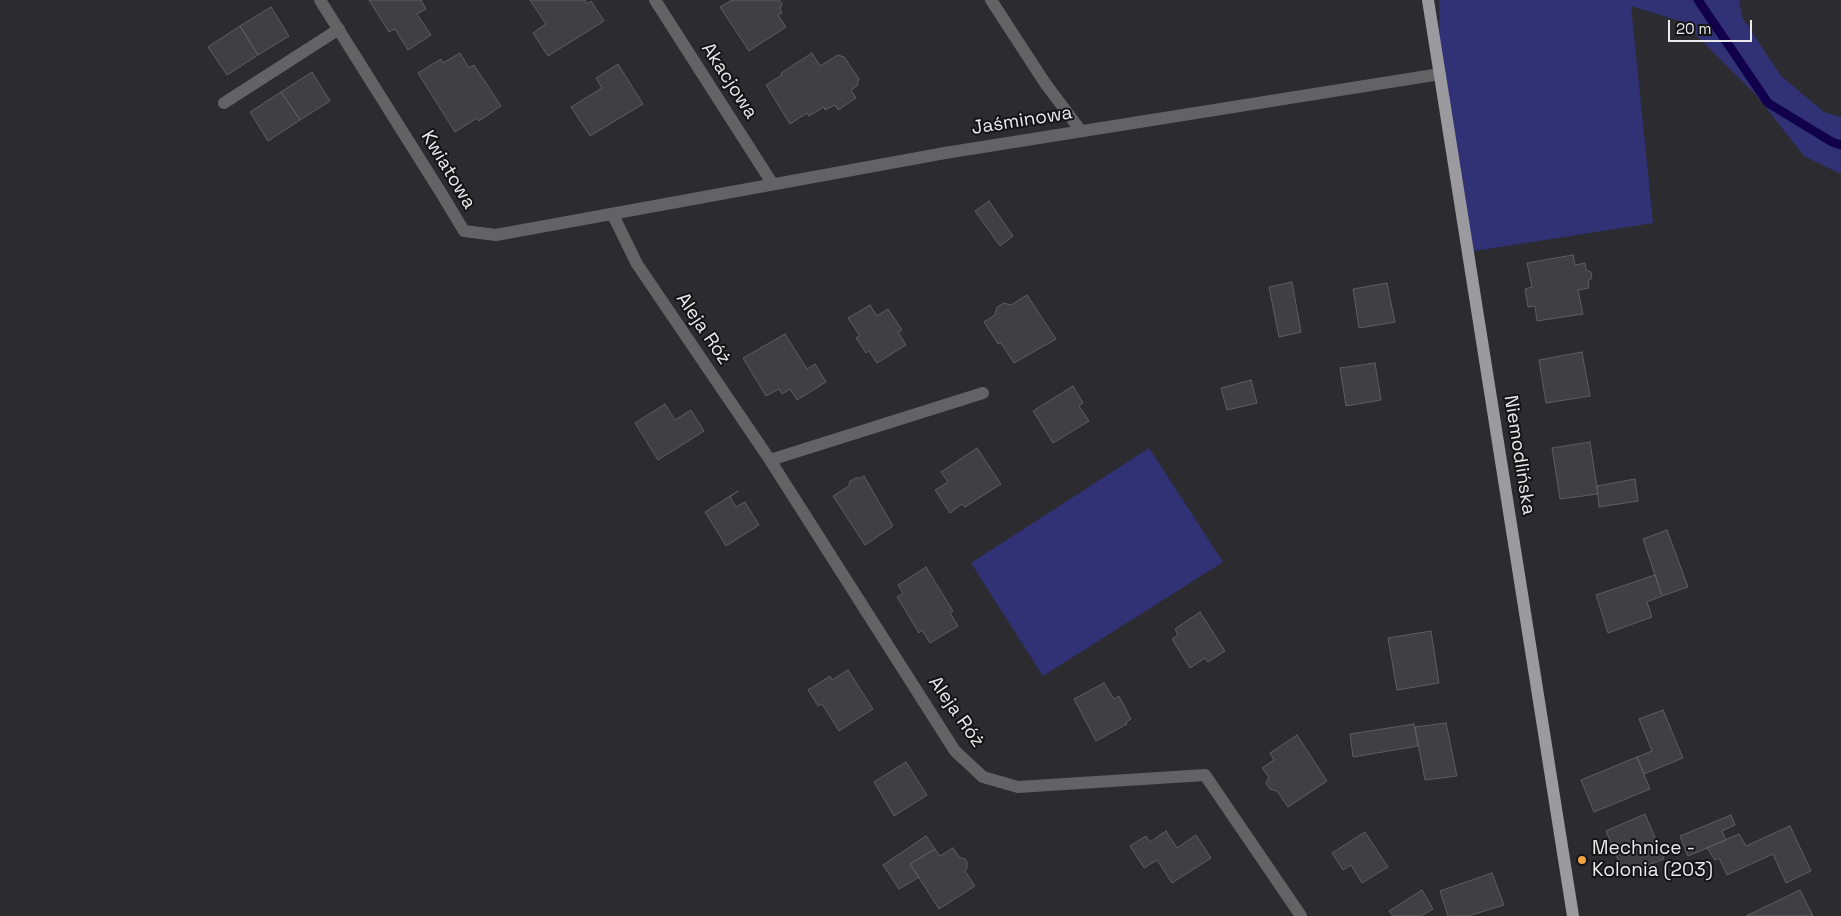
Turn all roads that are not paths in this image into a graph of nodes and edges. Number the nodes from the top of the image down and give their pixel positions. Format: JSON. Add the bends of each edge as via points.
{"nodes":[{"id":1,"x":320,"y":0,"type":"edge"},
{"id":2,"x":655,"y":0,"type":"edge"},
{"id":3,"x":991,"y":0,"type":"edge"},
{"id":4,"x":1428,"y":0,"type":"edge"},
{"id":5,"x":339,"y":29,"type":"junction"},
{"id":6,"x":1440,"y":74,"type":"junction"},
{"id":7,"x":224,"y":103,"type":"dead end"},
{"id":8,"x":1080,"y":131,"type":"junction"},
{"id":9,"x":772,"y":183,"type":"junction"},
{"id":10,"x":613,"y":215,"type":"junction"},
{"id":11,"x":983,"y":394,"type":"dead end"},
{"id":12,"x":770,"y":460,"type":"junction"},
{"id":13,"x":1301,"y":916,"type":"edge"},
{"id":14,"x":1573,"y":916,"type":"edge"}],
"edges":[{"from":1,"to":5,"type":"street","name":"Kwiatowa"},
{"from":2,"to":9,"type":"street","name":"Akacjowa"},
{"from":3,"to":8,"type":"street"},
{"from":4,"to":6,"type":"main road","name":"Niemodlińska"},
{"from":5,"to":7,"type":"street"},
{"from":5,"to":10,"type":"street","name":"Kwiatowa","via":[[464,231],[496,235]]},
{"from":6,"to":8,"type":"street","name":"Jaśminowa"},
{"from":6,"to":14,"type":"main road","name":"Niemodlińska"},
{"from":8,"to":9,"type":"street","name":"Jaśminowa"},
{"from":9,"to":10,"type":"street","name":"Jaśminowa"},
{"from":10,"to":12,"type":"street","name":"Aleja Róż","via":[[637,264]]},
{"from":11,"to":12,"type":"street"},
{"from":12,"to":13,"type":"street","name":"Aleja Róż","via":[[955,751],[983,777],[1018,788],[1205,774]]}]}
